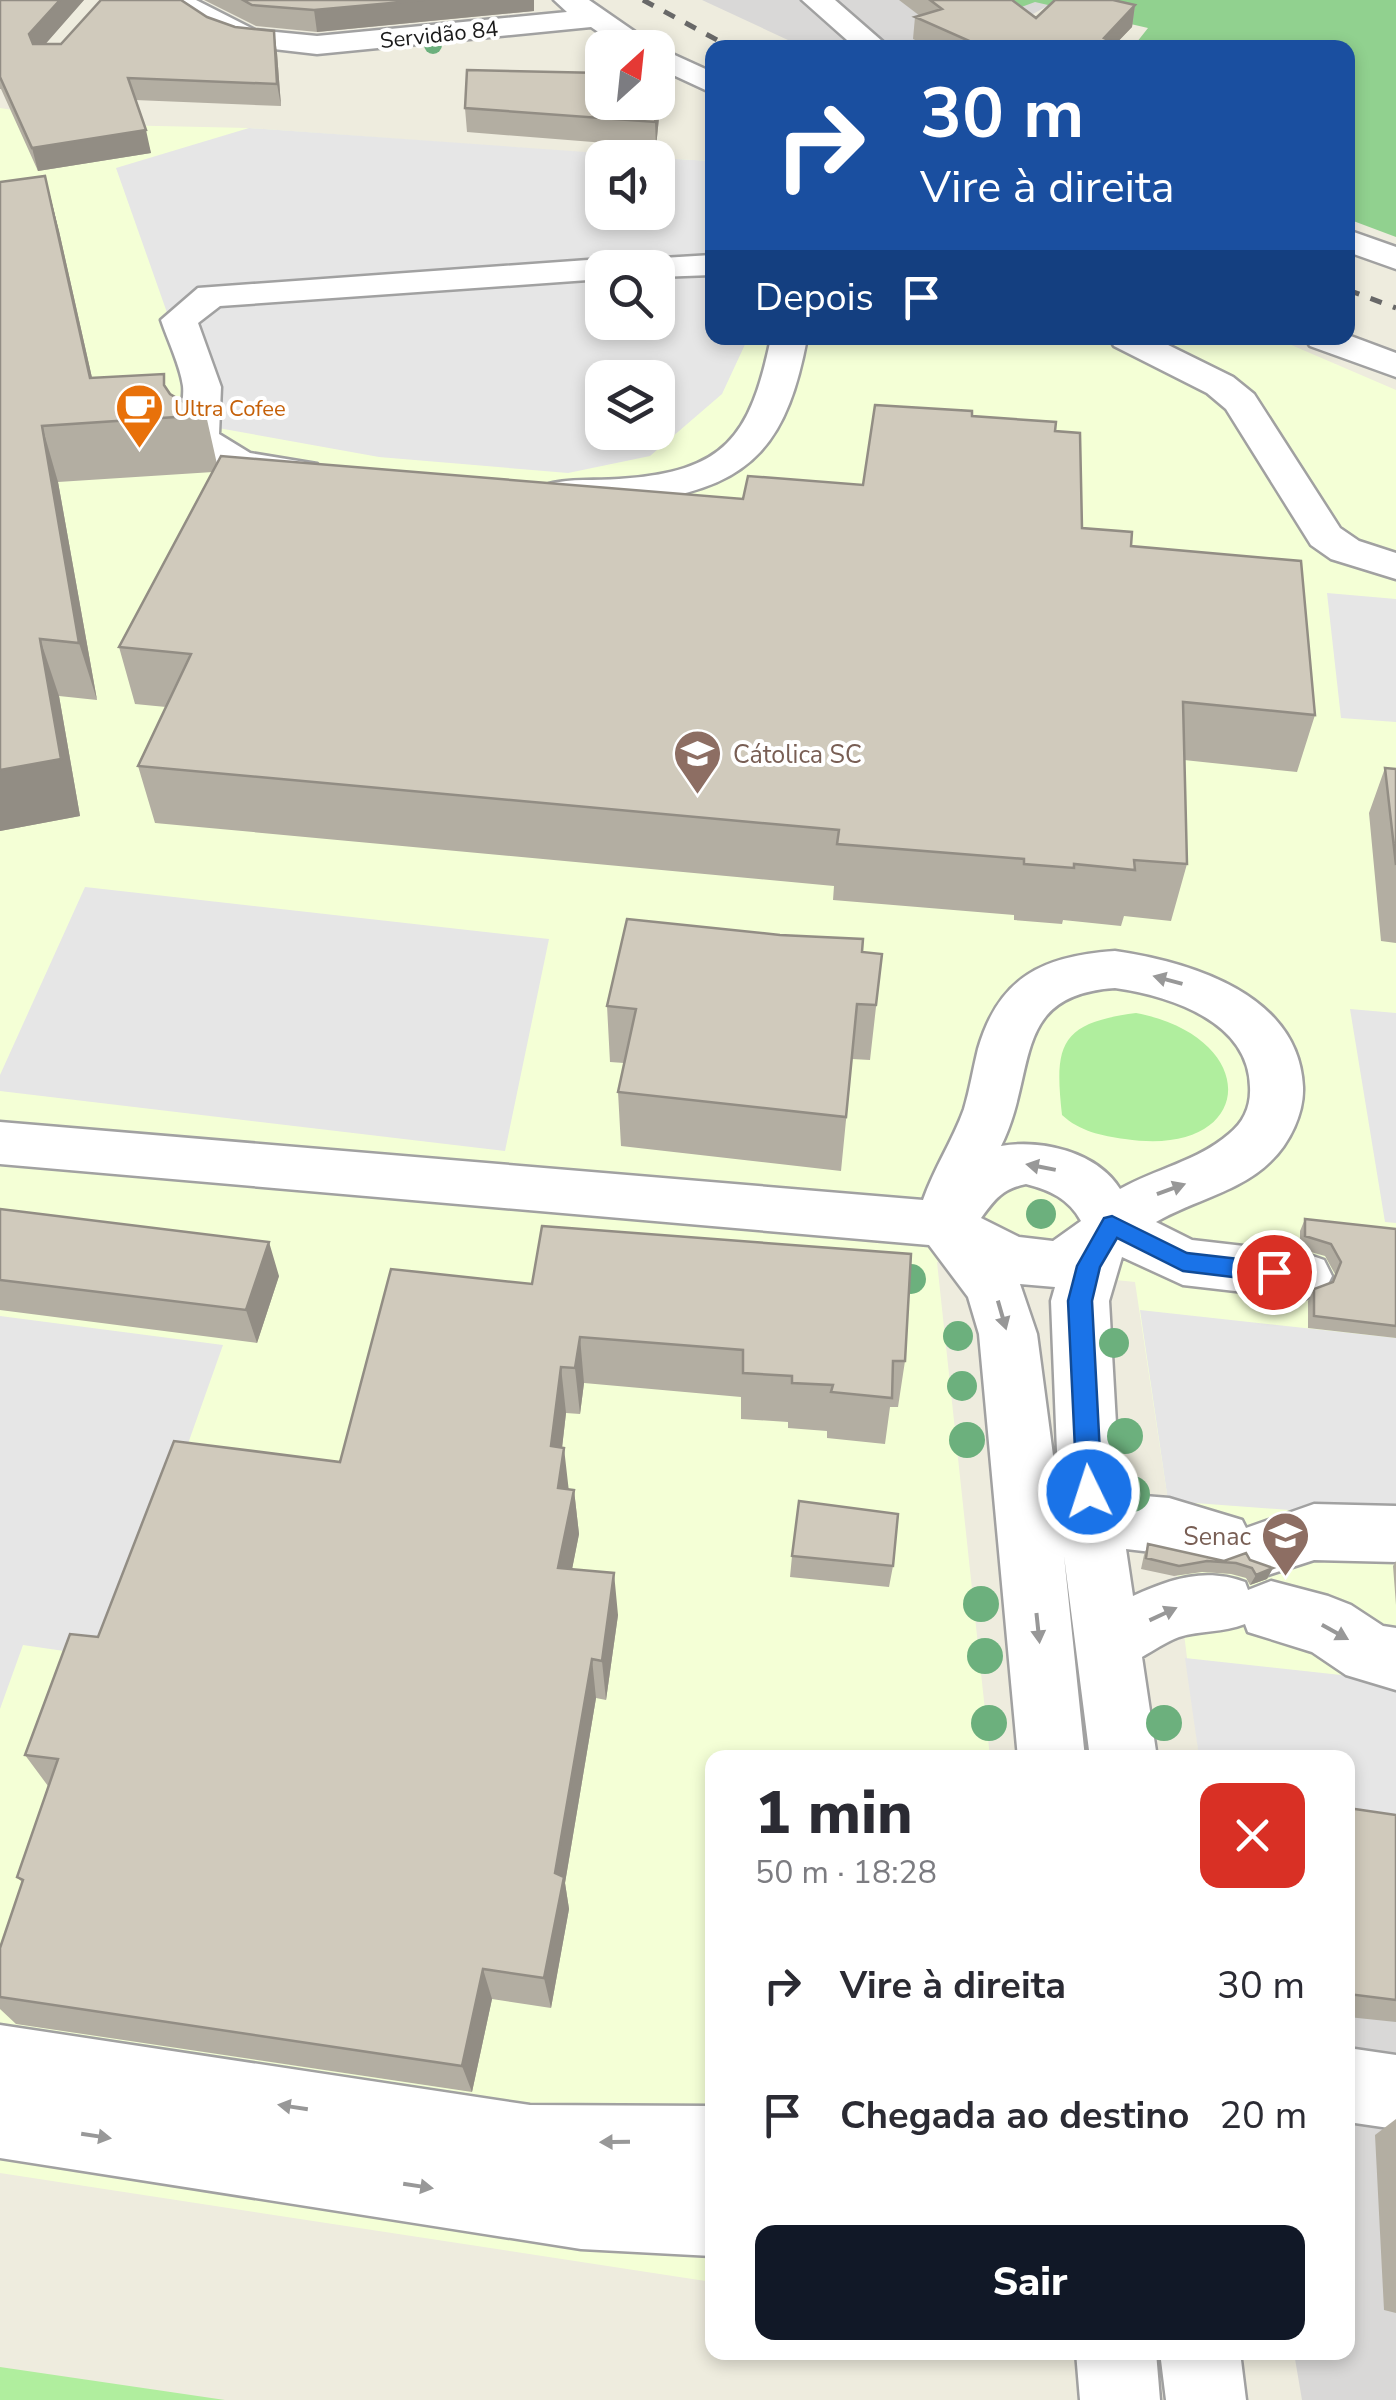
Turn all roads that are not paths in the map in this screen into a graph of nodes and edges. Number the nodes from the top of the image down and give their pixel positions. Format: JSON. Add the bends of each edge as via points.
{"nodes":[{"id":1,"x":175,"y":0,"type":"edge"},
{"id":2,"x":817,"y":0,"type":"edge"},
{"id":3,"x":588,"y":14,"type":"edge"},
{"id":4,"x":614,"y":30,"type":"edge"},
{"id":5,"x":865,"y":40,"type":"edge"},
{"id":6,"x":366,"y":49,"type":"dead end"},
{"id":7,"x":675,"y":65,"type":"edge"},
{"id":8,"x":705,"y":80,"type":"edge"},
{"id":9,"x":1355,"y":243,"type":"edge"},
{"id":10,"x":1396,"y":259,"type":"edge"},
{"id":11,"x":705,"y":265,"type":"edge"},
{"id":12,"x":675,"y":266,"type":"edge"},
{"id":13,"x":585,"y":270,"type":"edge"},
{"id":14,"x":788,"y":345,"type":"edge"},
{"id":15,"x":1141,"y":345,"type":"edge"},
{"id":16,"x":1342,"y":345,"type":"edge"},
{"id":17,"x":1396,"y":366,"type":"edge"},
{"id":18,"x":346,"y":478,"type":"edge"},
{"id":19,"x":519,"y":492,"type":"edge"},
{"id":20,"x":1396,"y":567,"type":"edge"},
{"id":21,"x":0,"y":1143,"type":"edge"},
{"id":22,"x":946,"y":1224,"type":"junction"},
{"id":23,"x":1112,"y":1225,"type":"junction"},
{"id":24,"x":1304,"y":1276,"type":"dead end"},
{"id":25,"x":1092,"y":1526,"type":"junction"},
{"id":26,"x":1028,"y":1531,"type":"junction"},
{"id":27,"x":1396,"y":1534,"type":"edge"},
{"id":28,"x":1108,"y":1642,"type":"junction"},
{"id":29,"x":1396,"y":1659,"type":"edge"},
{"id":30,"x":1051,"y":1750,"type":"edge"},
{"id":31,"x":1123,"y":1750,"type":"edge"},
{"id":32,"x":0,"y":2062,"type":"edge"},
{"id":33,"x":1355,"y":2086,"type":"edge"},
{"id":34,"x":1396,"y":2092,"type":"edge"},
{"id":35,"x":0,"y":2121,"type":"edge"},
{"id":36,"x":705,"y":2144,"type":"edge"},
{"id":37,"x":705,"y":2218,"type":"edge"},
{"id":38,"x":1117,"y":2360,"type":"edge"},
{"id":39,"x":1201,"y":2360,"type":"edge"},
{"id":40,"x":1120,"y":2400,"type":"edge"},
{"id":41,"x":1206,"y":2400,"type":"edge"}],
"edges":[{"from":1,"to":3,"type":"street","name":"Servidão 84","via":[[224,29],[284,44],[360,42]]},
{"from":2,"to":5,"type":"street"},
{"from":3,"to":4,"type":"street"},
{"from":3,"to":6,"type":"street"},
{"from":7,"to":8,"type":"street"},
{"from":9,"to":10,"type":"street"},
{"from":11,"to":12,"type":"street"},
{"from":13,"to":18,"type":"street","via":[[211,296],[179,320],[202,387],[198,438],[240,463]]},
{"from":14,"to":19,"type":"street","via":[[779,388],[748,447],[699,478],[623,493]]},
{"from":15,"to":20,"type":"street","via":[[1241,402],[1325,536]]},
{"from":16,"to":17,"type":"street"},
{"from":21,"to":22,"type":"street"},
{"from":22,"to":23,"type":"street","via":[[1002,1256],[1049,1266],[1071,1263]]},
{"from":23,"to":22,"type":"street","one_way":true,"via":[[1091,1190],[1056,1170],[1026,1163],[993,1169],[978,1180]]},
{"from":23,"to":22,"type":"street","one_way":true,"via":[[1157,1193],[1235,1162],[1278,1103],[1279,1068],[1265,1040],[1234,1011],[1188,986],[1138,972],[1082,972],[1048,982],[1024,1004],[1007,1032],[986,1124],[949,1195]]},
{"from":22,"to":26,"type":"street","one_way":true,"via":[[994,1288],[1008,1334]]},
{"from":23,"to":24,"type":"street","via":[[1183,1262]]},
{"from":23,"to":25,"type":"street","via":[[1089,1266],[1080,1301]]},
{"from":25,"to":26,"type":"street"},
{"from":25,"to":27,"type":"street","via":[[1150,1524],[1244,1544],[1314,1532]]},
{"from":25,"to":28,"type":"street"},
{"from":26,"to":30,"type":"street","one_way":true},
{"from":28,"to":29,"type":"street","one_way":true,"via":[[1193,1602],[1328,1626],[1370,1653]]},
{"from":28,"to":31,"type":"street"},
{"from":36,"to":32,"type":"street","one_way":true,"via":[[530,2143]]},
{"from":33,"to":34,"type":"street"},
{"from":35,"to":37,"type":"street","one_way":true,"via":[[581,2211]]},
{"from":38,"to":40,"type":"street"},
{"from":39,"to":41,"type":"street"}]}
